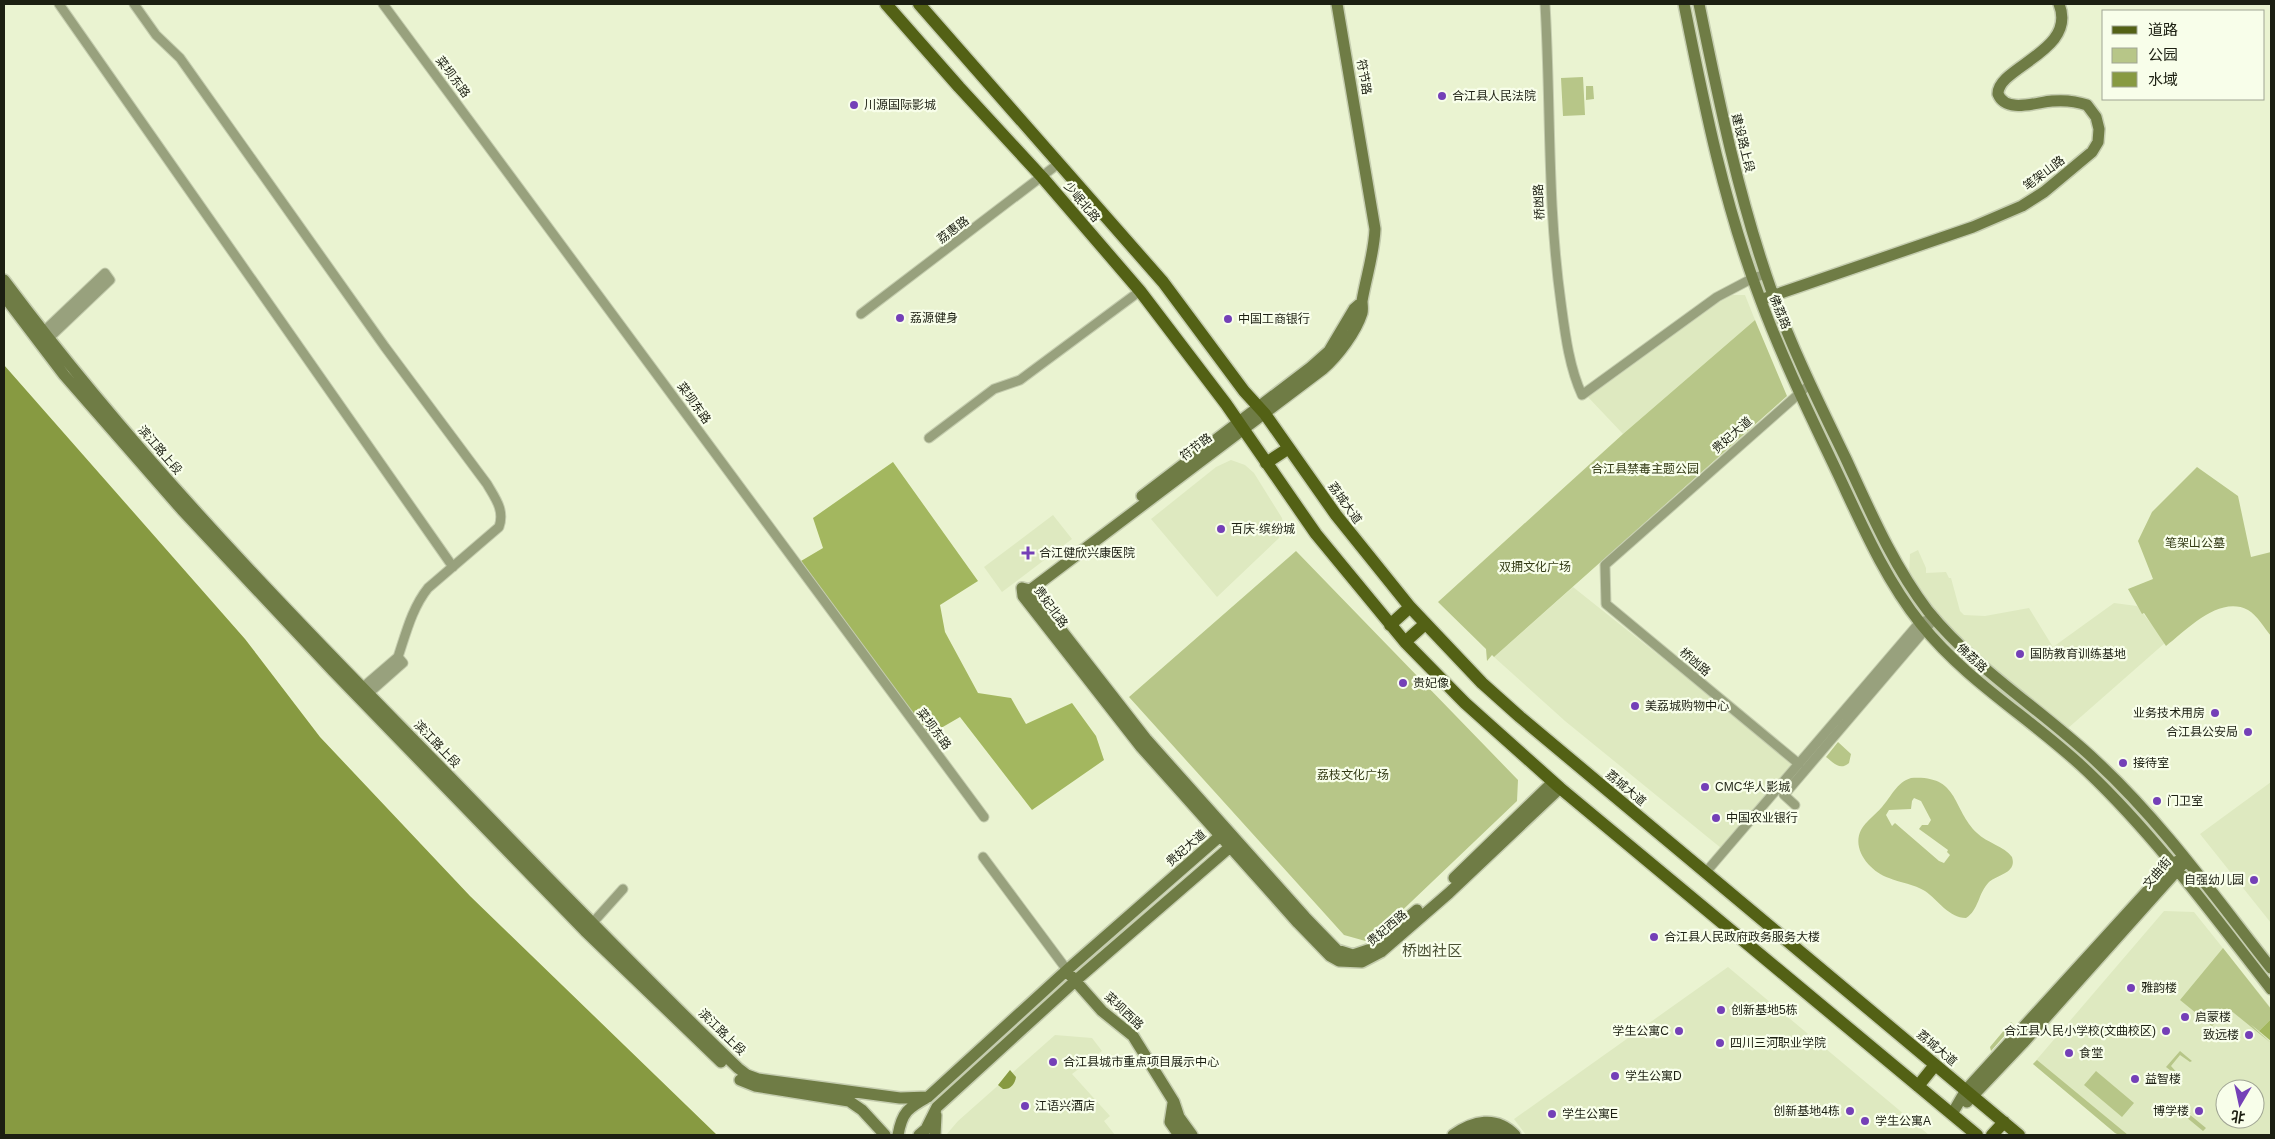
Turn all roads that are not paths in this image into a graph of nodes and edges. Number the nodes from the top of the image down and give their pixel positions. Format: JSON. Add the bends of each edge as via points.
{"nodes":[{"id":1,"x":60,"y":4,"type":"edge"},
{"id":2,"x":134,"y":4,"type":"edge"},
{"id":3,"x":383,"y":4,"type":"edge"},
{"id":4,"x":886,"y":4,"type":"edge"},
{"id":5,"x":918,"y":4,"type":"edge"},
{"id":6,"x":1337,"y":4,"type":"edge"},
{"id":7,"x":1545,"y":4,"type":"edge"},
{"id":8,"x":1684,"y":4,"type":"edge"},
{"id":9,"x":1699,"y":4,"type":"edge"},
{"id":10,"x":2059,"y":4,"type":"edge"},
{"id":11,"x":1058,"y":164,"type":"junction"},
{"id":12,"x":1042,"y":177,"type":"junction"},
{"id":13,"x":1766,"y":274,"type":"junction"},
{"id":14,"x":108,"y":277,"type":"dead end"},
{"id":15,"x":1753,"y":278,"type":"junction"},
{"id":16,"x":4,"y":280,"type":"edge"},
{"id":17,"x":1140,"y":291,"type":"junction"},
{"id":18,"x":4,"y":296,"type":"edge"},
{"id":19,"x":1773,"y":296,"type":"junction"},
{"id":20,"x":1760,"y":300,"type":"junction"},
{"id":21,"x":861,"y":314,"type":"dead end"},
{"id":22,"x":43,"y":337,"type":"junction"},
{"id":23,"x":1810,"y":384,"type":"junction"},
{"id":24,"x":1800,"y":394,"type":"junction"},
{"id":25,"x":1262,"y":410,"type":"junction"},
{"id":26,"x":1240,"y":426,"type":"junction"},
{"id":27,"x":930,"y":438,"type":"dead end"},
{"id":28,"x":1289,"y":448,"type":"junction"},
{"id":29,"x":1266,"y":463,"type":"junction"},
{"id":30,"x":1604,"y":564,"type":"joint"},
{"id":31,"x":453,"y":567,"type":"junction"},
{"id":32,"x":1025,"y":591,"type":"joint"},
{"id":33,"x":1410,"y":607,"type":"junction"},
{"id":34,"x":1935,"y":618,"type":"junction"},
{"id":35,"x":1425,"y":624,"type":"junction"},
{"id":36,"x":1390,"y":625,"type":"junction"},
{"id":37,"x":1923,"y":626,"type":"junction"},
{"id":38,"x":1405,"y":642,"type":"junction"},
{"id":39,"x":363,"y":693,"type":"junction"},
{"id":40,"x":1799,"y":764,"type":"junction"},
{"id":41,"x":1557,"y":785,"type":"junction"},
{"id":42,"x":1795,"y":805,"type":"dead end"},
{"id":43,"x":984,"y":817,"type":"dead end"},
{"id":44,"x":1227,"y":840,"type":"junction"},
{"id":45,"x":983,"y":857,"type":"dead end"},
{"id":46,"x":2185,"y":859,"type":"junction"},
{"id":47,"x":2175,"y":868,"type":"junction"},
{"id":48,"x":1706,"y":872,"type":"junction"},
{"id":49,"x":623,"y":889,"type":"dead end"},
{"id":50,"x":589,"y":928,"type":"junction"},
{"id":51,"x":2271,"y":968,"type":"edge"},
{"id":52,"x":1067,"y":970,"type":"junction"},
{"id":53,"x":1074,"y":982,"type":"junction"},
{"id":54,"x":2271,"y":989,"type":"edge"},
{"id":55,"x":1935,"y":1065,"type":"junction"},
{"id":56,"x":1918,"y":1086,"type":"junction"},
{"id":57,"x":1970,"y":1094,"type":"junction"},
{"id":58,"x":928,"y":1097,"type":"junction"},
{"id":59,"x":1174,"y":1102,"type":"junction"},
{"id":60,"x":937,"y":1107,"type":"junction"},
{"id":61,"x":1952,"y":1114,"type":"junction"},
{"id":62,"x":2004,"y":1122,"type":"junction"},
{"id":63,"x":1493,"y":1130,"type":"edge"},
{"id":64,"x":885,"y":1135,"type":"edge"},
{"id":65,"x":898,"y":1135,"type":"edge"},
{"id":66,"x":919,"y":1135,"type":"edge"},
{"id":67,"x":935,"y":1135,"type":"edge"},
{"id":68,"x":1179,"y":1135,"type":"edge"},
{"id":69,"x":1192,"y":1135,"type":"edge"},
{"id":70,"x":1453,"y":1135,"type":"edge"},
{"id":71,"x":1471,"y":1135,"type":"edge"},
{"id":72,"x":1514,"y":1135,"type":"edge"},
{"id":73,"x":1977,"y":1135,"type":"edge"},
{"id":74,"x":1992,"y":1135,"type":"edge"},
{"id":75,"x":2019,"y":1135,"type":"edge"}],
"edges":[{"from":1,"to":31,"type":"street"},
{"from":2,"to":31,"type":"street","via":[[156,35],[180,58],[497,501],[502,520],[499,527]]},
{"from":3,"to":43,"type":"street","name":"菜坝东路"},
{"from":4,"to":12,"type":"main road","name":"少岷北路"},
{"from":5,"to":11,"type":"main road","name":"少岷北路"},
{"from":6,"to":25,"type":"main road","name":"符节路","via":[[1375,229],[1362,312],[1336,358]]},
{"from":7,"to":15,"type":"street","name":"桥凼路","via":[[1549,162],[1557,272],[1570,356],[1582,395],[1717,297]]},
{"from":8,"to":15,"type":"main road","via":[[1720,168]]},
{"from":9,"to":13,"type":"main road","name":"建设路上段","via":[[1732,157]]},
{"from":10,"to":19,"type":"main road","name":"笔架山路","via":[[2063,20],[2058,33],[2043,50],[2000,85],[1998,94],[2002,101],[2011,105],[2062,100],[2087,105],[2096,117],[2099,129],[2098,142],[2092,152],[2044,192],[2002,216]]},
{"from":11,"to":12,"type":"street","name":"荔惠路"},
{"from":11,"to":25,"type":"main road","name":"少岷北路","via":[[1162,282]]},
{"from":12,"to":17,"type":"main road","name":"少岷北路"},
{"from":12,"to":21,"type":"street","name":"荔惠路"},
{"from":13,"to":15,"type":"street"},
{"from":13,"to":19,"type":"main road","name":"佛荔路"},
{"from":14,"to":22,"type":"street"},
{"from":15,"to":20,"type":"main road","name":"佛荔路"},
{"from":16,"to":22,"type":"main road","name":"滨江路上段"},
{"from":17,"to":26,"type":"main road","name":"少岷北路"},
{"from":17,"to":27,"type":"street","via":[[1020,380],[994,389]]},
{"from":18,"to":22,"type":"main road","name":"滨江路上段"},
{"from":19,"to":20,"type":"main road","name":"笔架山路"},
{"from":19,"to":23,"type":"main road","name":"佛荔路"},
{"from":20,"to":24,"type":"main road","name":"佛荔路"},
{"from":22,"to":39,"type":"main road","name":"滨江路上段","via":[[186,501]]},
{"from":23,"to":24,"type":"street","name":"贵妃大道"},
{"from":23,"to":34,"type":"main road","name":"佛荔路","via":[[1884,540],[1916,594]]},
{"from":24,"to":30,"type":"street","name":"贵妃大道"},
{"from":24,"to":37,"type":"main road","name":"佛荔路","via":[[1874,549],[1906,605]]},
{"from":25,"to":26,"type":"main road","name":"符节路"},
{"from":25,"to":28,"type":"main road","name":"荔城大道"},
{"from":26,"to":29,"type":"main road"},
{"from":26,"to":32,"type":"main road","name":"符节路"},
{"from":28,"to":29,"type":"main road"},
{"from":28,"to":33,"type":"main road","name":"荔城大道","via":[[1346,528]]},
{"from":29,"to":36,"type":"main road","via":[[1341,567]]},
{"from":30,"to":40,"type":"street","name":"桥凼路","via":[[1606,604]]},
{"from":31,"to":39,"type":"street","via":[[422,596],[401,660]]},
{"from":32,"to":44,"type":"main road","name":"贵妃北路"},
{"from":33,"to":35,"type":"main road","name":"荔城大道"},
{"from":33,"to":36,"type":"main road"},
{"from":34,"to":37,"type":"street"},
{"from":34,"to":46,"type":"main road","name":"佛荔路","via":[[1978,664],[2094,759],[2135,799]]},
{"from":35,"to":38,"type":"main road"},
{"from":35,"to":48,"type":"main road","name":"荔城大道","via":[[1514,712]]},
{"from":36,"to":38,"type":"main road"},
{"from":37,"to":40,"type":"street"},
{"from":37,"to":42,"type":"street","via":[[1784,795]]},
{"from":37,"to":47,"type":"main road","name":"佛荔路","via":[[1969,676],[2086,770],[2125,808]]},
{"from":38,"to":41,"type":"main road","via":[[1465,703]]},
{"from":39,"to":50,"type":"main road","name":"滨江路上段"},
{"from":40,"to":48,"type":"street"},
{"from":41,"to":44,"type":"main road","name":"贵妃西路","via":[[1378,944],[1359,954],[1342,952],[1334,947]]},
{"from":41,"to":56,"type":"main road"},
{"from":44,"to":52,"type":"main road","name":"贵妃大道"},
{"from":44,"to":53,"type":"main road"},
{"from":45,"to":52,"type":"street"},
{"from":46,"to":47,"type":"main road","name":"文曲街"},
{"from":46,"to":51,"type":"main road","name":"佛荔路"},
{"from":47,"to":54,"type":"main road","name":"佛荔路"},
{"from":47,"to":57,"type":"main road","name":"文曲街"},
{"from":48,"to":55,"type":"main road","name":"荔城大道"},
{"from":49,"to":50,"type":"street"},
{"from":50,"to":58,"type":"main road","name":"滨江路上段","via":[[747,1075],[900,1098]]},
{"from":50,"to":64,"type":"main road","name":"滨江路上段","via":[[744,1082],[849,1101]]},
{"from":52,"to":53,"type":"main road","name":"菜坝西路"},
{"from":52,"to":58,"type":"main road","name":"贵妃大道"},
{"from":53,"to":59,"type":"main road","name":"菜坝西路","via":[[1133,1036]]},
{"from":53,"to":60,"type":"main road"},
{"from":55,"to":56,"type":"main road"},
{"from":55,"to":57,"type":"main road","name":"荔城大道"},
{"from":56,"to":61,"type":"main road"},
{"from":57,"to":61,"type":"main road","name":"文曲街"},
{"from":57,"to":62,"type":"main road","name":"荔城大道"},
{"from":58,"to":60,"type":"main road"},
{"from":58,"to":65,"type":"main road","name":"贵妃大道","via":[[904,1113]]},
{"from":59,"to":68,"type":"main road","via":[[1170,1122]]},
{"from":59,"to":69,"type":"main road","name":"菜坝西路","via":[[1179,1118]]},
{"from":60,"to":66,"type":"main road","via":[[926,1129]]},
{"from":60,"to":67,"type":"main road"},
{"from":61,"to":73,"type":"main road"},
{"from":62,"to":74,"type":"main road"},
{"from":62,"to":75,"type":"main road","name":"荔城大道"},
{"from":63,"to":70,"type":"main road","via":[[1484,1122],[1469,1125]]},
{"from":63,"to":71,"type":"main road"},
{"from":63,"to":72,"type":"main road","via":[[1504,1126]]}]}
